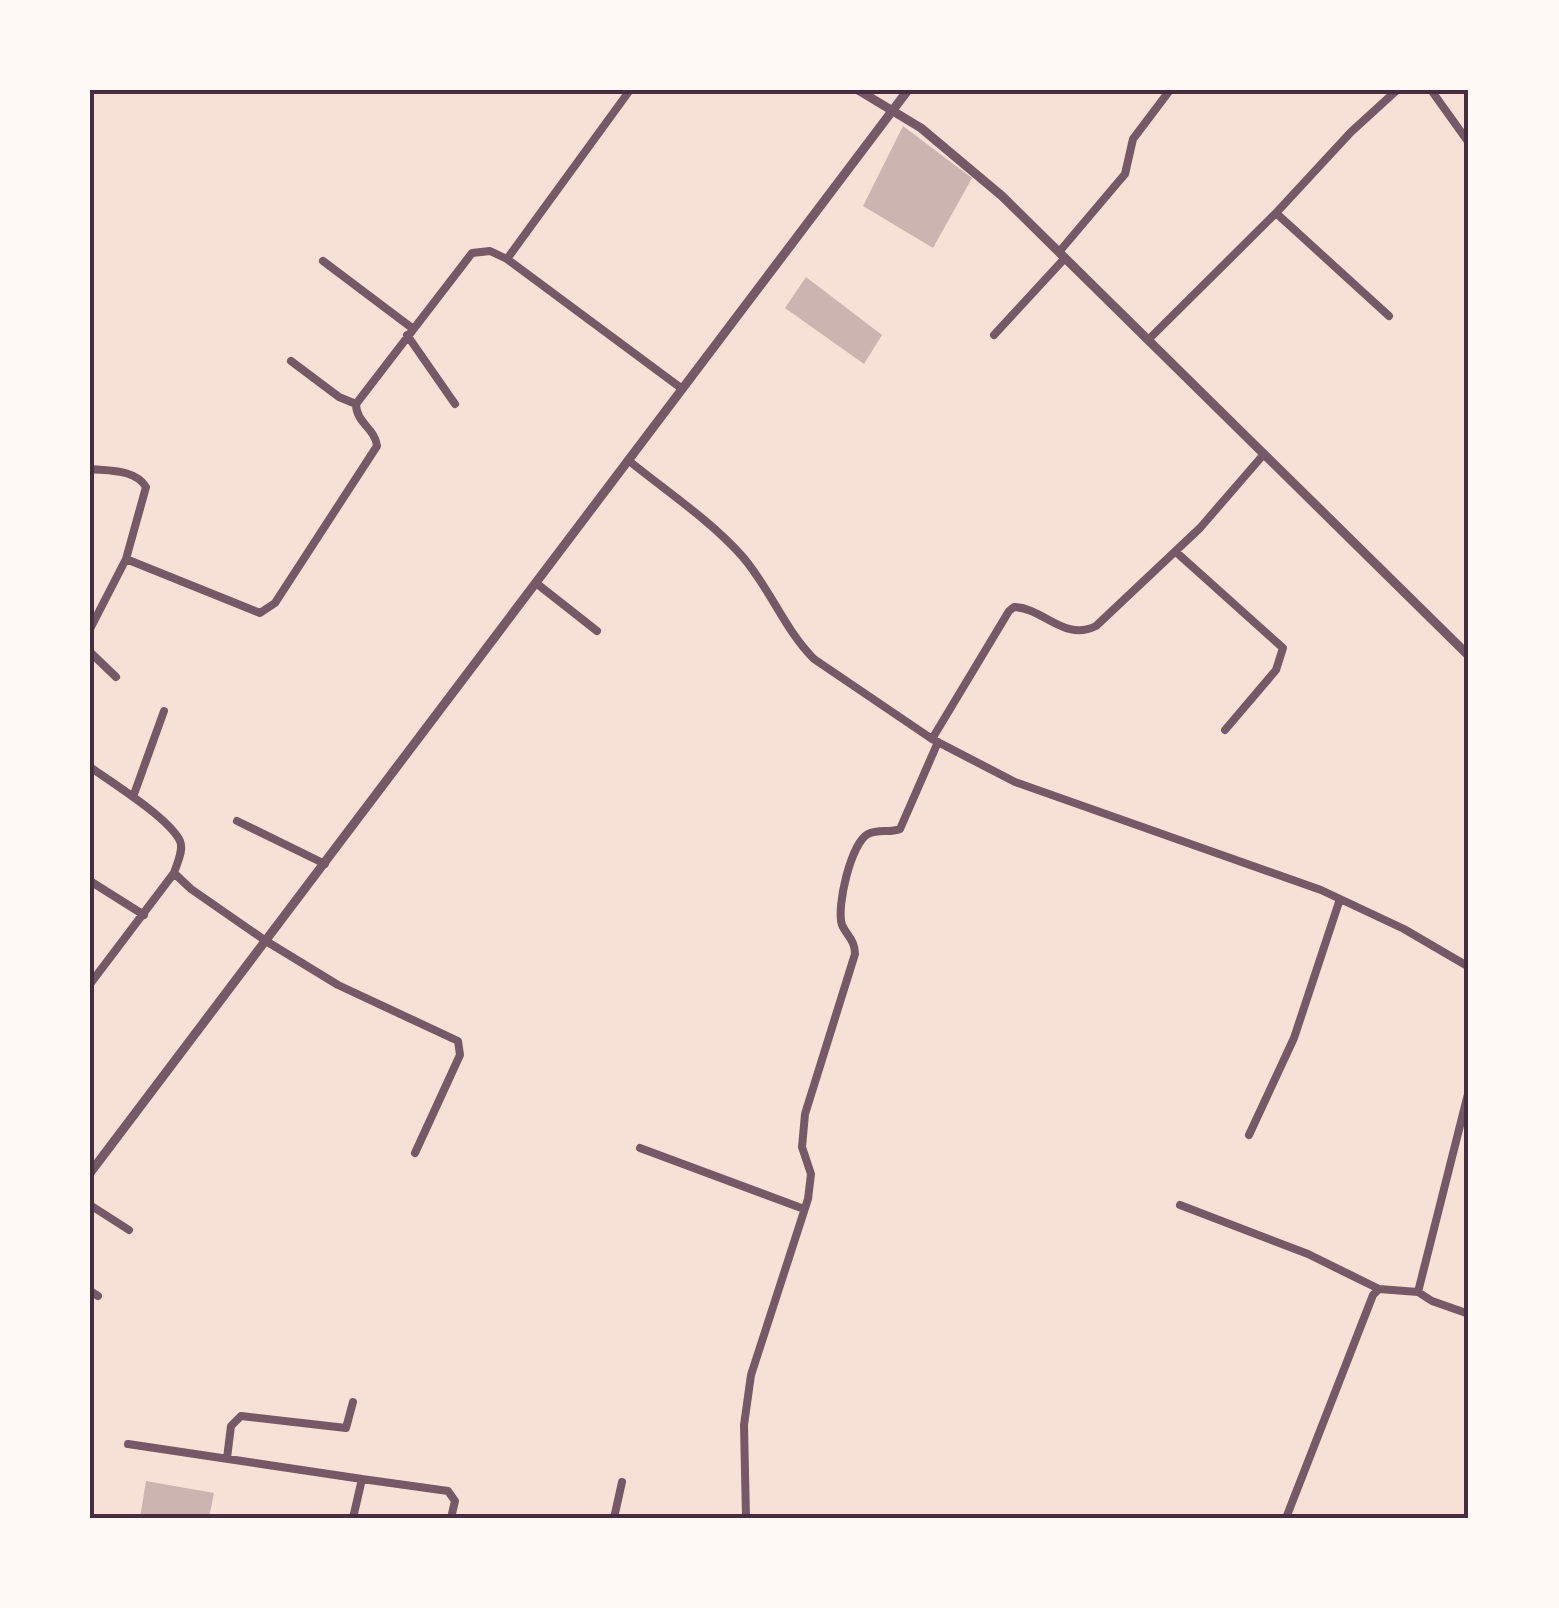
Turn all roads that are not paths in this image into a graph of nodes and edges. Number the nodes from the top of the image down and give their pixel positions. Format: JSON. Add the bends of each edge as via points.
{"nodes":[{"id":1,"x":630,"y":90,"type":"edge"},
{"id":2,"x":858,"y":90,"type":"edge"},
{"id":3,"x":908,"y":90,"type":"edge"},
{"id":4,"x":1170,"y":90,"type":"edge"},
{"id":5,"x":1396,"y":90,"type":"edge"},
{"id":6,"x":1431,"y":90,"type":"edge"},
{"id":7,"x":894,"y":110,"type":"junction"},
{"id":8,"x":1469,"y":143,"type":"edge"},
{"id":9,"x":1276,"y":213,"type":"junction"},
{"id":10,"x":1062,"y":255,"type":"junction"},
{"id":11,"x":507,"y":259,"type":"junction"},
{"id":12,"x":323,"y":261,"type":"dead end"},
{"id":13,"x":1389,"y":316,"type":"dead end"},
{"id":14,"x":409,"y":332,"type":"junction"},
{"id":15,"x":994,"y":335,"type":"dead end"},
{"id":16,"x":1148,"y":340,"type":"junction"},
{"id":17,"x":292,"y":361,"type":"dead end"},
{"id":18,"x":681,"y":388,"type":"junction"},
{"id":19,"x":356,"y":404,"type":"junction"},
{"id":20,"x":456,"y":404,"type":"dead end"},
{"id":21,"x":1264,"y":454,"type":"junction"},
{"id":22,"x":628,"y":460,"type":"junction"},
{"id":23,"x":90,"y":469,"type":"edge"},
{"id":24,"x":1176,"y":552,"type":"junction"},
{"id":25,"x":126,"y":559,"type":"junction"},
{"id":26,"x":536,"y":583,"type":"junction"},
{"id":27,"x":94,"y":611,"type":"edge"},
{"id":28,"x":90,"y":628,"type":"edge"},
{"id":29,"x":597,"y":631,"type":"dead end"},
{"id":30,"x":90,"y":652,"type":"edge"},
{"id":31,"x":1469,"y":656,"type":"edge"},
{"id":32,"x":116,"y":677,"type":"dead end"},
{"id":33,"x":164,"y":712,"type":"dead end"},
{"id":34,"x":1226,"y":730,"type":"dead end"},
{"id":35,"x":935,"y":741,"type":"junction"},
{"id":36,"x":90,"y":768,"type":"edge"},
{"id":37,"x":133,"y":798,"type":"junction"},
{"id":38,"x":238,"y":820,"type":"dead end"},
{"id":39,"x":325,"y":864,"type":"junction"},
{"id":40,"x":174,"y":872,"type":"junction"},
{"id":41,"x":90,"y":881,"type":"edge"},
{"id":42,"x":1340,"y":899,"type":"junction"},
{"id":43,"x":144,"y":915,"type":"junction"},
{"id":44,"x":266,"y":942,"type":"junction"},
{"id":45,"x":1469,"y":966,"type":"edge"},
{"id":46,"x":90,"y":984,"type":"edge"},
{"id":47,"x":1469,"y":1090,"type":"edge"},
{"id":48,"x":1249,"y":1135,"type":"dead end"},
{"id":49,"x":640,"y":1148,"type":"dead end"},
{"id":50,"x":414,"y":1153,"type":"dead end"},
{"id":51,"x":90,"y":1173,"type":"edge"},
{"id":52,"x":90,"y":1205,"type":"edge"},
{"id":53,"x":1180,"y":1205,"type":"dead end"},
{"id":54,"x":804,"y":1209,"type":"junction"},
{"id":55,"x":129,"y":1230,"type":"dead end"},
{"id":56,"x":1379,"y":1289,"type":"junction"},
{"id":57,"x":1418,"y":1292,"type":"junction"},
{"id":58,"x":1469,"y":1314,"type":"edge"},
{"id":59,"x":353,"y":1402,"type":"dead end"},
{"id":60,"x":128,"y":1444,"type":"dead end"},
{"id":61,"x":227,"y":1458,"type":"junction"},
{"id":62,"x":362,"y":1479,"type":"junction"},
{"id":63,"x":622,"y":1482,"type":"dead end"},
{"id":64,"x":353,"y":1518,"type":"edge"},
{"id":65,"x":451,"y":1518,"type":"edge"},
{"id":66,"x":614,"y":1518,"type":"edge"},
{"id":67,"x":746,"y":1518,"type":"edge"},
{"id":68,"x":1286,"y":1518,"type":"edge"}],
"edges":[{"from":1,"to":11,"type":"street"},
{"from":2,"to":7,"type":"street"},
{"from":3,"to":7,"type":"street"},
{"from":4,"to":10,"type":"street","via":[[1133,139],[1126,174]]},
{"from":5,"to":9,"type":"street"},
{"from":6,"to":8,"type":"street"},
{"from":7,"to":10,"type":"street","via":[[947,148]]},
{"from":7,"to":18,"type":"street"},
{"from":9,"to":13,"type":"street"},
{"from":9,"to":16,"type":"street"},
{"from":10,"to":15,"type":"street"},
{"from":10,"to":16,"type":"street"},
{"from":11,"to":14,"type":"street","via":[[472,252]]},
{"from":11,"to":18,"type":"street"},
{"from":12,"to":14,"type":"street"},
{"from":14,"to":19,"type":"street"},
{"from":14,"to":20,"type":"street"},
{"from":16,"to":21,"type":"street"},
{"from":17,"to":19,"type":"street"},
{"from":18,"to":22,"type":"street"},
{"from":19,"to":25,"type":"street","via":[[377,446],[266,612]]},
{"from":21,"to":24,"type":"street"},
{"from":21,"to":31,"type":"street"},
{"from":22,"to":26,"type":"street"},
{"from":22,"to":35,"type":"street","via":[[742,556],[814,659]]},
{"from":23,"to":25,"type":"street","via":[[139,477],[146,487]]},
{"from":24,"to":34,"type":"street","via":[[1283,648],[1276,670]]},
{"from":24,"to":35,"type":"street","via":[[1086,631],[1069,631],[1026,608],[1009,611]]},
{"from":25,"to":27,"type":"street"},
{"from":26,"to":29,"type":"street"},
{"from":26,"to":39,"type":"street"},
{"from":27,"to":28,"type":"street"},
{"from":30,"to":32,"type":"street"},
{"from":33,"to":37,"type":"street"},
{"from":35,"to":42,"type":"street","via":[[1014,782]]},
{"from":35,"to":54,"type":"street","via":[[900,829],[862,839],[847,874],[841,916],[855,954],[805,1114],[802,1147],[811,1174]]},
{"from":36,"to":37,"type":"street"},
{"from":37,"to":40,"type":"street","via":[[181,843]]},
{"from":38,"to":39,"type":"street"},
{"from":39,"to":44,"type":"street"},
{"from":40,"to":43,"type":"street"},
{"from":40,"to":44,"type":"street"},
{"from":41,"to":43,"type":"street"},
{"from":42,"to":45,"type":"street"},
{"from":42,"to":48,"type":"street","via":[[1294,1038]]},
{"from":43,"to":46,"type":"street"},
{"from":44,"to":50,"type":"street","via":[[338,985],[458,1040],[460,1055]]},
{"from":44,"to":51,"type":"street"},
{"from":47,"to":57,"type":"street"},
{"from":49,"to":54,"type":"street"},
{"from":52,"to":55,"type":"street"},
{"from":53,"to":56,"type":"street"},
{"from":54,"to":67,"type":"street","via":[[752,1375],[744,1424]]},
{"from":56,"to":57,"type":"street"},
{"from":56,"to":68,"type":"street"},
{"from":57,"to":58,"type":"street"},
{"from":59,"to":61,"type":"street","via":[[346,1428],[241,1416],[231,1426]]},
{"from":60,"to":61,"type":"street"},
{"from":61,"to":62,"type":"street"},
{"from":62,"to":64,"type":"street"},
{"from":62,"to":65,"type":"street","via":[[448,1490],[455,1501]]},
{"from":63,"to":66,"type":"street"}]}
